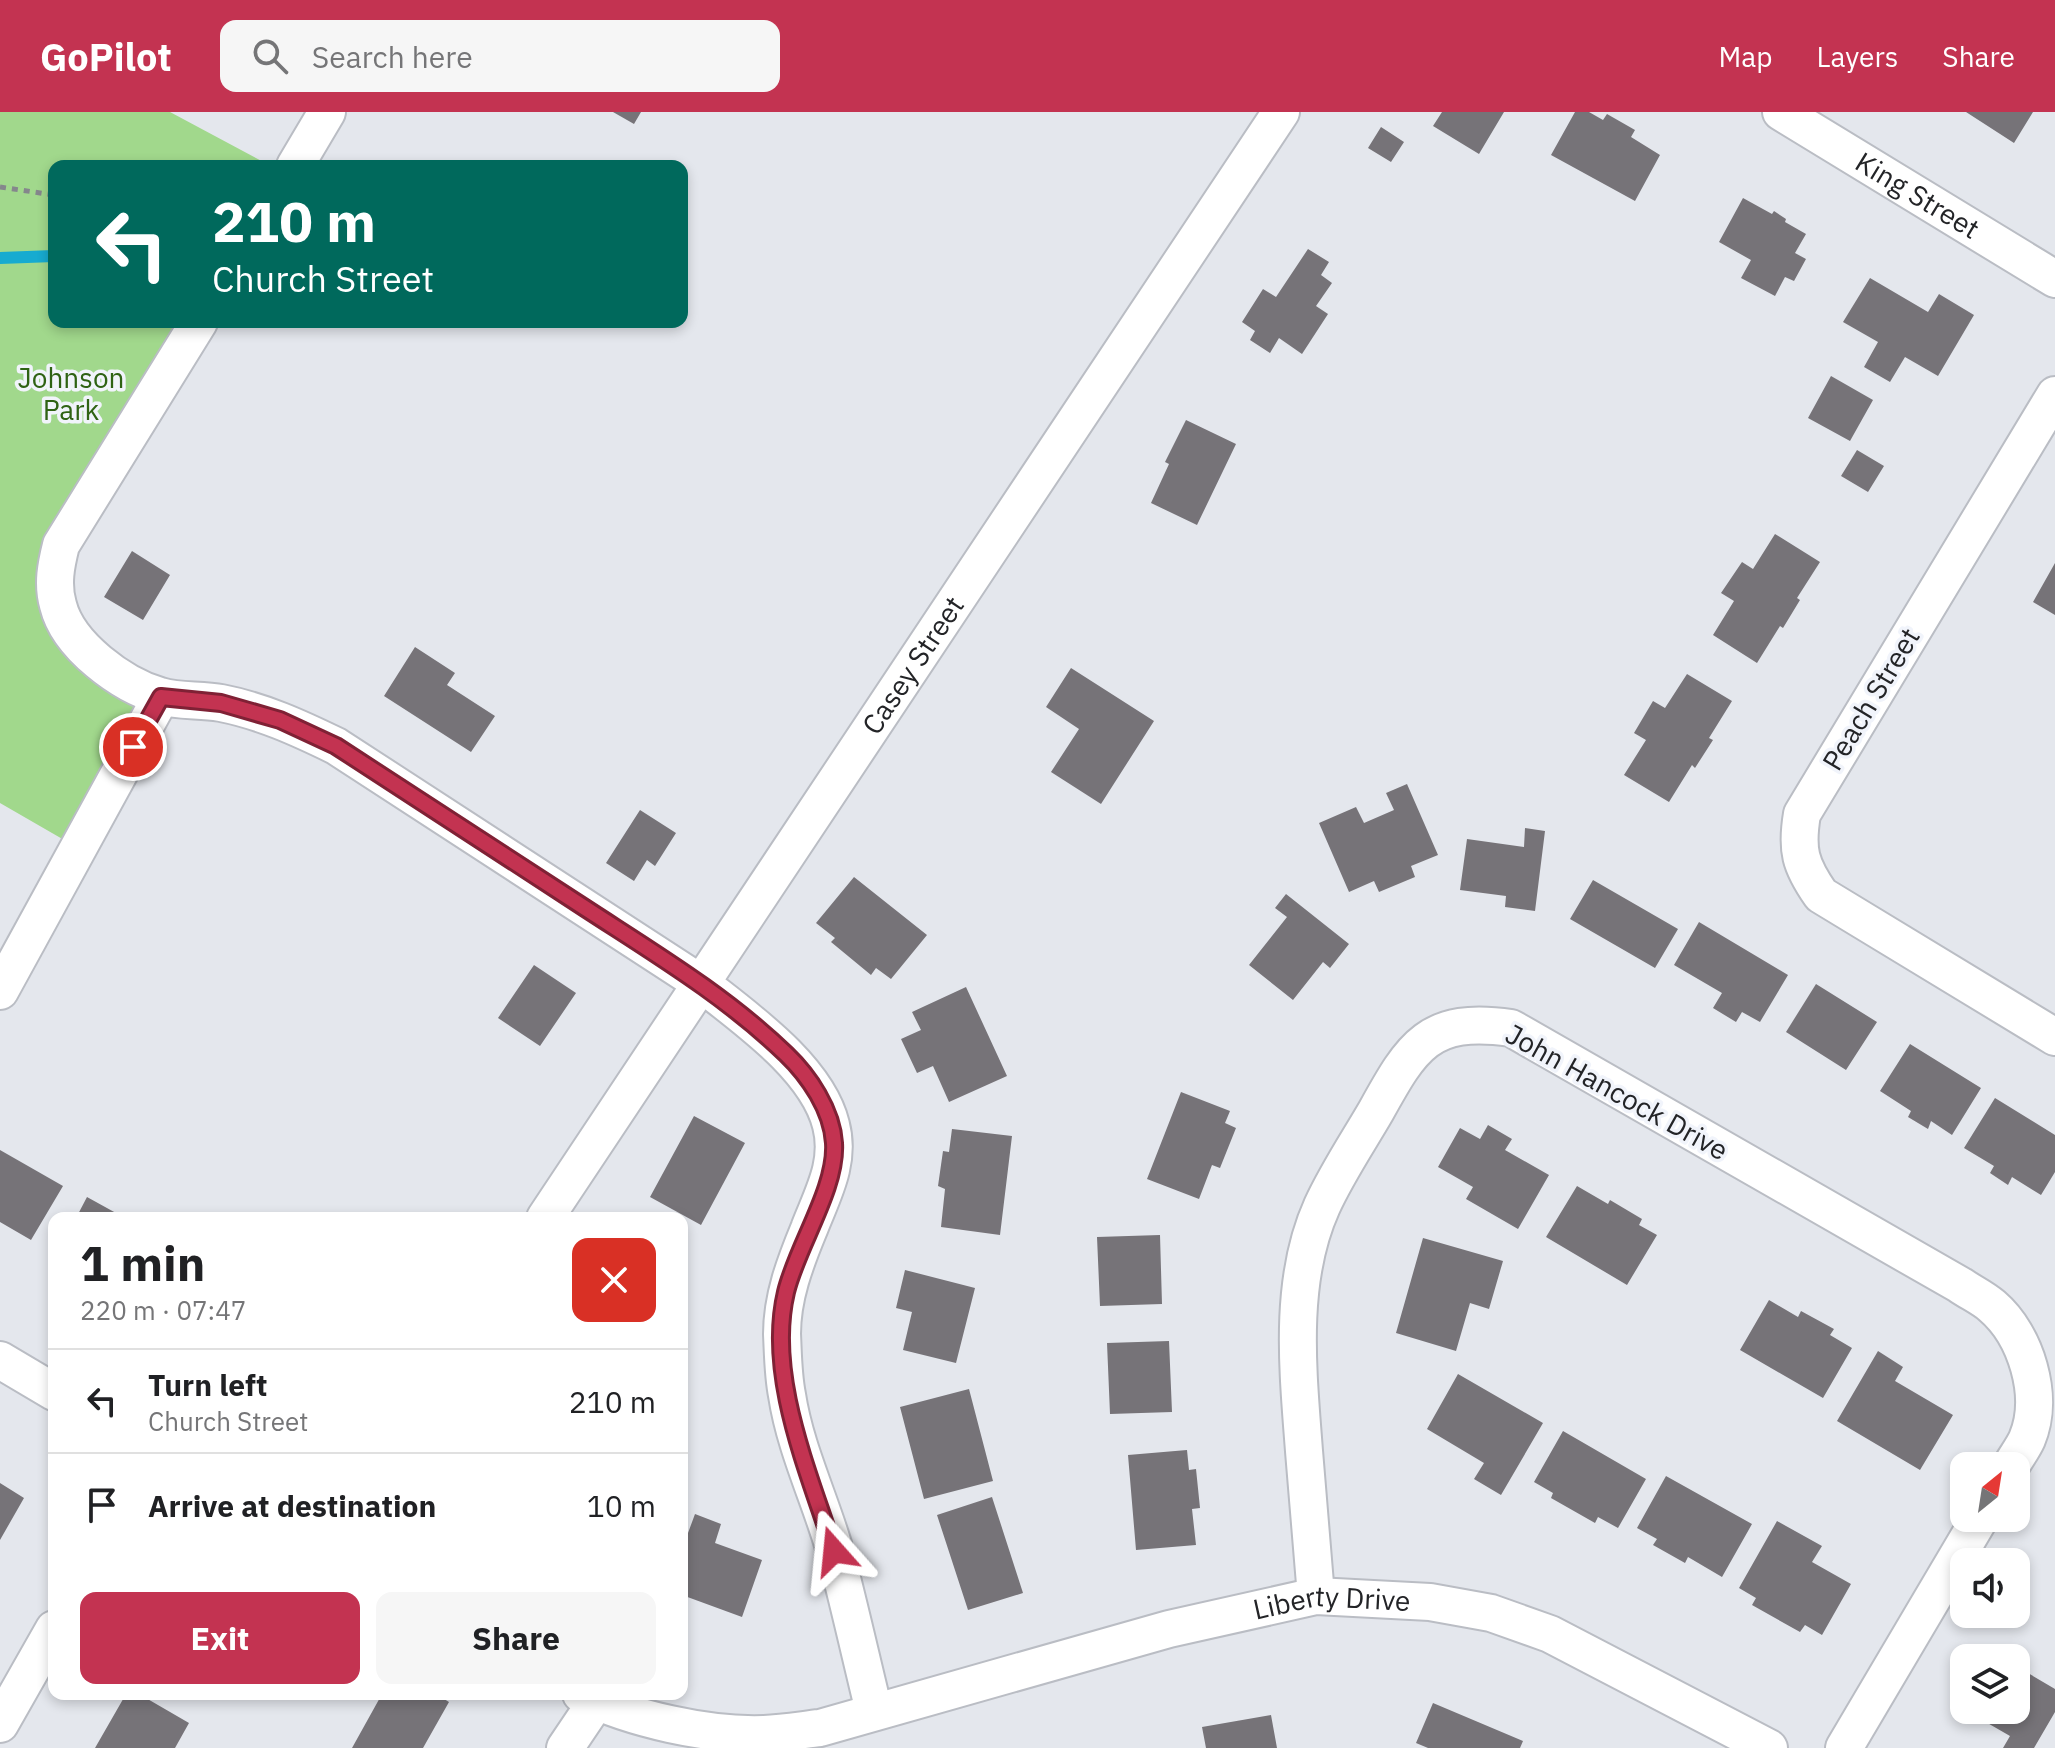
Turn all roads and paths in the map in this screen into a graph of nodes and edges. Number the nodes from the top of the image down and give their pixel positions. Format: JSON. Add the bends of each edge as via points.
{"nodes":[{"id":1,"x":327,"y":112,"type":"edge"},
{"id":2,"x":1281,"y":112,"type":"edge"},
{"id":3,"x":1781,"y":112,"type":"edge"},
{"id":4,"x":299,"y":160,"type":"edge"},
{"id":5,"x":0,"y":187,"type":"edge"},
{"id":6,"x":48,"y":194,"type":"edge"},
{"id":7,"x":2055,"y":279,"type":"edge"},
{"id":8,"x":195,"y":328,"type":"edge"},
{"id":9,"x":2055,"y":395,"type":"edge"},
{"id":10,"x":161,"y":697,"type":"junction"},
{"id":11,"x":702,"y":984,"type":"junction"},
{"id":12,"x":0,"y":991,"type":"edge"},
{"id":13,"x":2055,"y":1037,"type":"edge"},
{"id":14,"x":549,"y":1212,"type":"edge"},
{"id":15,"x":0,"y":1360,"type":"edge"},
{"id":16,"x":48,"y":1388,"type":"edge"},
{"id":17,"x":2019,"y":1452,"type":"edge"},
{"id":18,"x":1972,"y":1532,"type":"edge"},
{"id":19,"x":1316,"y":1596,"type":"junction"},
{"id":20,"x":48,"y":1640,"type":"edge"},
{"id":21,"x":588,"y":1700,"type":"edge"},
{"id":22,"x":595,"y":1700,"type":"edge"},
{"id":23,"x":874,"y":1711,"type":"junction"},
{"id":24,"x":0,"y":1724,"type":"edge"},
{"id":25,"x":565,"y":1748,"type":"edge"},
{"id":26,"x":1769,"y":1748,"type":"edge"},
{"id":27,"x":1844,"y":1748,"type":"edge"}],
"edges":[{"from":1,"to":4,"type":"street"},
{"from":2,"to":11,"type":"street","name":"Casey Street"},
{"from":3,"to":7,"type":"street","name":"King Street"},
{"from":5,"to":6,"type":"path"},
{"from":8,"to":10,"type":"street","via":[[61,545],[54,575],[67,627],[93,657],[124,681]]},
{"from":9,"to":13,"type":"street","name":"Peach Street","via":[[1802,814],[1797,842],[1804,871],[1821,895]]},
{"from":10,"to":11,"type":"street","via":[[221,703],[280,720],[336,746]]},
{"from":10,"to":12,"type":"street"},
{"from":11,"to":14,"type":"street","name":"Casey Street"},
{"from":11,"to":23,"type":"street","via":[[787,1055],[831,1122],[833,1166],[785,1295],[784,1375]]},
{"from":15,"to":16,"type":"street"},
{"from":17,"to":19,"type":"street","name":"John Hancock Drive","via":[[2033,1413],[2031,1373],[2017,1336],[1993,1306],[1511,1028],[1478,1023],[1425,1041],[1402,1065],[1321,1207],[1305,1262],[1298,1319]]},
{"from":18,"to":27,"type":"street"},
{"from":19,"to":23,"type":"street","name":"Liberty Drive","via":[[1169,1629]]},
{"from":19,"to":26,"type":"street","name":"Liberty Drive","via":[[1430,1602],[1491,1613],[1550,1634]]},
{"from":20,"to":24,"type":"street"},
{"from":21,"to":25,"type":"street"},
{"from":22,"to":23,"type":"street","name":"Liberty Drive","via":[[655,1720],[764,1734],[820,1728]]}]}
